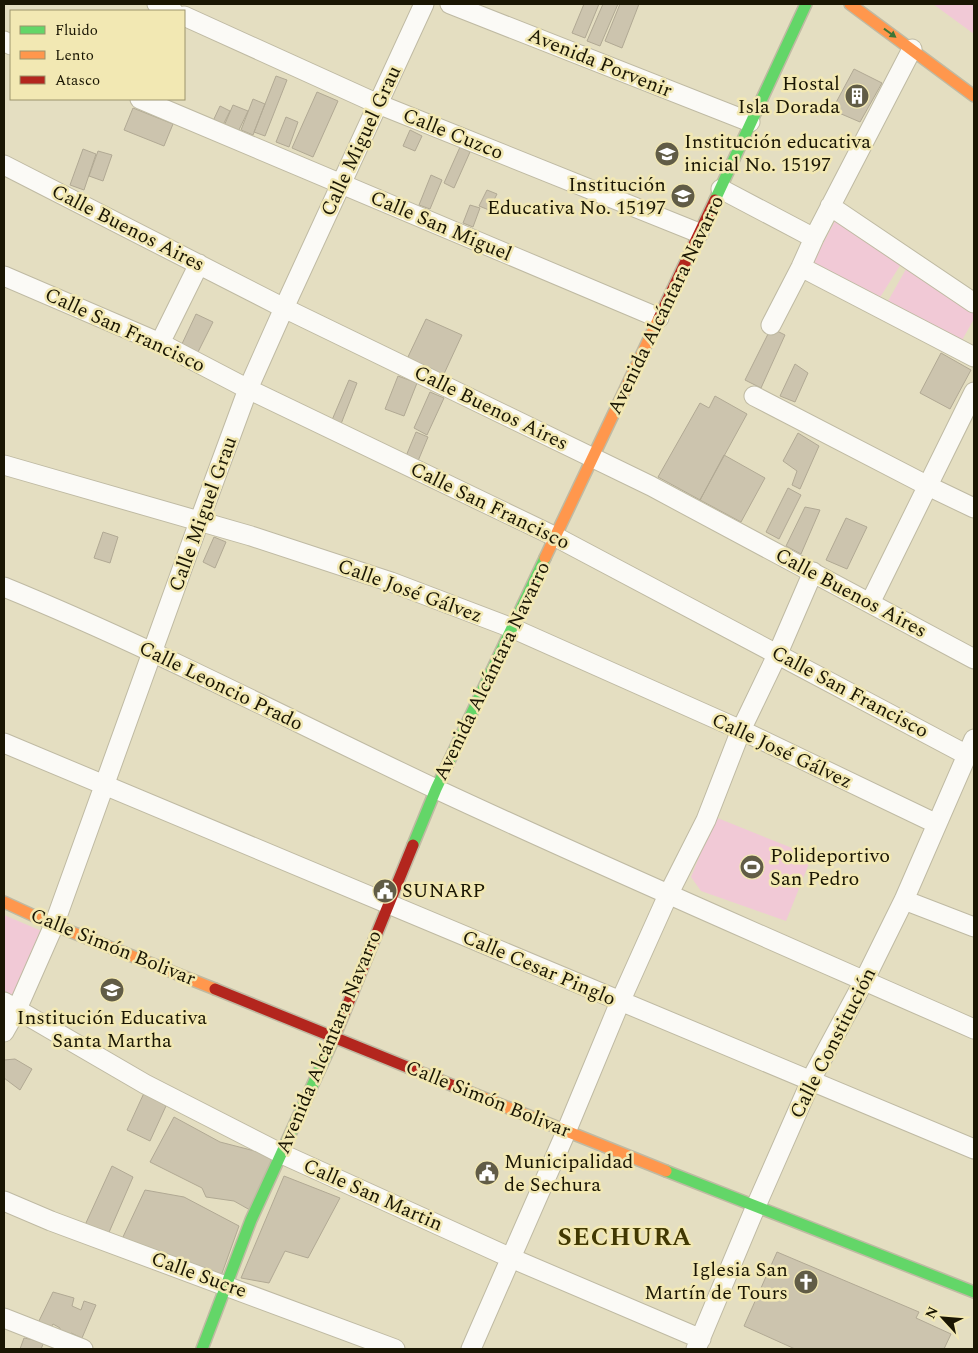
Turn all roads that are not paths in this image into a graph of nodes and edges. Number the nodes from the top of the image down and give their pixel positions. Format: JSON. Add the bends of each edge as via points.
{"nodes":[{"id":1,"x":157,"y":4,"type":"edge"},
{"id":2,"x":424,"y":4,"type":"edge"},
{"id":3,"x":450,"y":4,"type":"edge"},
{"id":4,"x":850,"y":4,"type":"edge"},
{"id":5,"x":799,"y":6,"type":"edge"},
{"id":6,"x":171,"y":10,"type":"edge"},
{"id":7,"x":185,"y":16,"type":"edge"},
{"id":8,"x":912,"y":49,"type":"junction"},
{"id":9,"x":974,"y":96,"type":"edge"},
{"id":10,"x":142,"y":100,"type":"edge"},
{"id":11,"x":378,"y":104,"type":"junction"},
{"id":12,"x":750,"y":122,"type":"junction"},
{"id":13,"x":4,"y":165,"type":"edge"},
{"id":14,"x":341,"y":183,"type":"junction"},
{"id":15,"x":722,"y":189,"type":"junction"},
{"id":16,"x":830,"y":206,"type":"junction"},
{"id":17,"x":699,"y":233,"type":"junction"},
{"id":18,"x":814,"y":238,"type":"junction"},
{"id":19,"x":199,"y":264,"type":"junction"},
{"id":20,"x":801,"y":267,"type":"junction"},
{"id":21,"x":4,"y":276,"type":"edge"},
{"id":22,"x":974,"y":303,"type":"edge"},
{"id":23,"x":284,"y":308,"type":"junction"},
{"id":24,"x":659,"y":318,"type":"junction"},
{"id":25,"x":771,"y":324,"type":"dead end"},
{"id":26,"x":160,"y":343,"type":"junction"},
{"id":27,"x":974,"y":357,"type":"edge"},
{"id":28,"x":248,"y":389,"type":"junction"},
{"id":29,"x":974,"y":392,"type":"edge"},
{"id":30,"x":754,"y":396,"type":"dead end"},
{"id":31,"x":593,"y":458,"type":"junction"},
{"id":32,"x":4,"y":465,"type":"edge"},
{"id":33,"x":928,"y":486,"type":"junction"},
{"id":34,"x":974,"y":508,"type":"edge"},
{"id":35,"x":199,"y":522,"type":"junction"},
{"id":36,"x":556,"y":537,"type":"junction"},
{"id":37,"x":812,"y":572,"type":"junction"},
{"id":38,"x":4,"y":587,"type":"edge"},
{"id":39,"x":870,"y":603,"type":"junction"},
{"id":40,"x":512,"y":628,"type":"junction"},
{"id":41,"x":153,"y":652,"type":"junction"},
{"id":42,"x":778,"y":653,"type":"junction"},
{"id":43,"x":974,"y":659,"type":"edge"},
{"id":44,"x":741,"y":730,"type":"junction"},
{"id":45,"x":4,"y":744,"type":"edge"},
{"id":46,"x":971,"y":747,"type":"edge"},
{"id":47,"x":104,"y":785,"type":"junction"},
{"id":48,"x":436,"y":789,"type":"junction"},
{"id":49,"x":936,"y":824,"type":"junction"},
{"id":50,"x":668,"y":895,"type":"junction"},
{"id":51,"x":904,"y":900,"type":"junction"},
{"id":52,"x":4,"y":902,"type":"edge"},
{"id":53,"x":388,"y":904,"type":"junction"},
{"id":54,"x":54,"y":925,"type":"junction"},
{"id":55,"x":974,"y":927,"type":"edge"},
{"id":56,"x":864,"y":981,"type":"junction"},
{"id":57,"x":620,"y":1002,"type":"junction"},
{"id":58,"x":10,"y":1005,"type":"edge"},
{"id":59,"x":974,"y":1029,"type":"edge"},
{"id":60,"x":4,"y":1032,"type":"edge"},
{"id":61,"x":334,"y":1036,"type":"junction"},
{"id":62,"x":811,"y":1082,"type":"junction"},
{"id":63,"x":566,"y":1132,"type":"junction"},
{"id":64,"x":974,"y":1149,"type":"edge"},
{"id":65,"x":282,"y":1154,"type":"junction"},
{"id":66,"x":4,"y":1201,"type":"edge"},
{"id":67,"x":756,"y":1206,"type":"junction"},
{"id":68,"x":511,"y":1258,"type":"junction"},
{"id":69,"x":226,"y":1285,"type":"junction"},
{"id":70,"x":974,"y":1292,"type":"edge"},
{"id":71,"x":4,"y":1318,"type":"edge"},
{"id":72,"x":698,"y":1344,"type":"edge"},
{"id":73,"x":83,"y":1349,"type":"edge"},
{"id":74,"x":202,"y":1349,"type":"edge"},
{"id":75,"x":395,"y":1349,"type":"edge"},
{"id":76,"x":472,"y":1349,"type":"edge"}],
"edges":[{"from":1,"to":6,"type":"street"},
{"from":2,"to":11,"type":"street","name":"Calle Miguel Grau"},
{"from":3,"to":12,"type":"street","name":"Avenida Porvenir"},
{"from":4,"to":8,"type":"street","one_way":true},
{"from":5,"to":12,"type":"street","name":"Avenida Alcántara Navarro"},
{"from":7,"to":11,"type":"street","name":"Calle Cuzco"},
{"from":8,"to":9,"type":"street"},
{"from":8,"to":16,"type":"street"},
{"from":10,"to":14,"type":"street","name":"Calle San Miguel"},
{"from":11,"to":14,"type":"street","name":"Calle Miguel Grau"},
{"from":11,"to":17,"type":"street","name":"Calle Cuzco"},
{"from":12,"to":15,"type":"street","name":"Avenida Alcántara Navarro"},
{"from":13,"to":19,"type":"street","name":"Calle Buenos Aires"},
{"from":14,"to":23,"type":"street","name":"Calle Miguel Grau"},
{"from":14,"to":24,"type":"street","name":"Calle San Miguel"},
{"from":15,"to":17,"type":"street","name":"Avenida Alcántara Navarro"},
{"from":15,"to":18,"type":"street"},
{"from":16,"to":18,"type":"street"},
{"from":16,"to":22,"type":"street"},
{"from":17,"to":24,"type":"street","name":"Avenida Alcántara Navarro"},
{"from":18,"to":20,"type":"street"},
{"from":19,"to":23,"type":"street","name":"Calle Buenos Aires"},
{"from":19,"to":26,"type":"street"},
{"from":20,"to":25,"type":"street"},
{"from":20,"to":27,"type":"street"},
{"from":21,"to":26,"type":"street","name":"Calle San Francisco"},
{"from":23,"to":28,"type":"street","name":"Calle Miguel Grau"},
{"from":23,"to":31,"type":"street","name":"Calle Buenos Aires"},
{"from":24,"to":31,"type":"street","name":"Avenida Alcántara Navarro"},
{"from":26,"to":28,"type":"street","name":"Calle San Francisco"},
{"from":28,"to":35,"type":"street","name":"Calle Miguel Grau"},
{"from":28,"to":36,"type":"street","name":"Calle San Francisco"},
{"from":29,"to":33,"type":"street"},
{"from":30,"to":33,"type":"street"},
{"from":31,"to":36,"type":"street","name":"Avenida Alcántara Navarro"},
{"from":31,"to":37,"type":"street","name":"Calle Buenos Aires"},
{"from":32,"to":35,"type":"street","name":"Calle José Gálvez"},
{"from":33,"to":34,"type":"street"},
{"from":33,"to":39,"type":"street"},
{"from":35,"to":40,"type":"street","name":"Calle José Gálvez","via":[[390,582]]},
{"from":35,"to":41,"type":"street","name":"Calle Miguel Grau"},
{"from":36,"to":40,"type":"street","name":"Avenida Alcántara Navarro"},
{"from":36,"to":42,"type":"street","name":"Calle San Francisco"},
{"from":37,"to":39,"type":"street","name":"Calle Buenos Aires"},
{"from":37,"to":42,"type":"street"},
{"from":38,"to":41,"type":"street","name":"Calle Leoncio Prado"},
{"from":39,"to":43,"type":"street","name":"Calle Buenos Aires"},
{"from":40,"to":44,"type":"street","name":"Calle José Gálvez"},
{"from":40,"to":48,"type":"street","name":"Avenida Alcántara Navarro"},
{"from":41,"to":47,"type":"street","name":"Calle Miguel Grau"},
{"from":41,"to":48,"type":"street","name":"Calle Leoncio Prado"},
{"from":42,"to":44,"type":"street"},
{"from":42,"to":46,"type":"street","name":"Calle San Francisco"},
{"from":44,"to":49,"type":"street","name":"Calle José Gálvez"},
{"from":44,"to":50,"type":"street","via":[[706,820]]},
{"from":45,"to":47,"type":"street","name":"Calle Cesar Pinglo"},
{"from":46,"to":49,"type":"street","name":"Calle Constitución"},
{"from":47,"to":53,"type":"street","name":"Calle Cesar Pinglo"},
{"from":47,"to":54,"type":"street","name":"Calle Miguel Grau"},
{"from":48,"to":50,"type":"street","name":"Calle Leoncio Prado"},
{"from":48,"to":53,"type":"street","name":"Avenida Alcántara Navarro"},
{"from":49,"to":51,"type":"street","name":"Calle Constitución"},
{"from":50,"to":56,"type":"street"},
{"from":50,"to":57,"type":"street"},
{"from":51,"to":55,"type":"street"},
{"from":51,"to":56,"type":"street","name":"Calle Constitución"},
{"from":52,"to":54,"type":"street","name":"Calle Simón Bolivar"},
{"from":53,"to":57,"type":"street","name":"Calle Cesar Pinglo"},
{"from":53,"to":61,"type":"street","name":"Avenida Alcántara Navarro"},
{"from":54,"to":58,"type":"street","name":"Calle Miguel Grau"},
{"from":54,"to":61,"type":"street","name":"Calle Simón Bolivar"},
{"from":56,"to":59,"type":"street"},
{"from":56,"to":62,"type":"street","name":"Calle Constitución"},
{"from":57,"to":62,"type":"street","name":"Calle Cesar Pinglo"},
{"from":57,"to":63,"type":"street"},
{"from":58,"to":60,"type":"street","name":"Calle Miguel Grau"},
{"from":58,"to":65,"type":"street","name":"Calle San Martin","via":[[145,1084]]},
{"from":61,"to":63,"type":"street","name":"Calle Simón Bolivar"},
{"from":61,"to":65,"type":"street","name":"Avenida Alcántara Navarro"},
{"from":62,"to":64,"type":"street","name":"Calle Cesar Pinglo"},
{"from":62,"to":67,"type":"street","name":"Calle Constitución"},
{"from":63,"to":67,"type":"street","name":"Calle Simón Bolivar"},
{"from":63,"to":68,"type":"street"},
{"from":65,"to":68,"type":"street","name":"Calle San Martin"},
{"from":65,"to":69,"type":"street","name":"Avenida Alcántara Navarro","via":[[251,1220]]},
{"from":66,"to":69,"type":"street","name":"Calle Sucre"},
{"from":67,"to":70,"type":"street","name":"Calle Simón Bolivar"},
{"from":67,"to":72,"type":"street","name":"Calle Constitución"},
{"from":68,"to":72,"type":"street","name":"Calle San Martin"},
{"from":68,"to":76,"type":"street"},
{"from":69,"to":74,"type":"street","name":"Avenida Alcántara Navarro"},
{"from":69,"to":75,"type":"street","name":"Calle Sucre"},
{"from":71,"to":73,"type":"street"}]}
